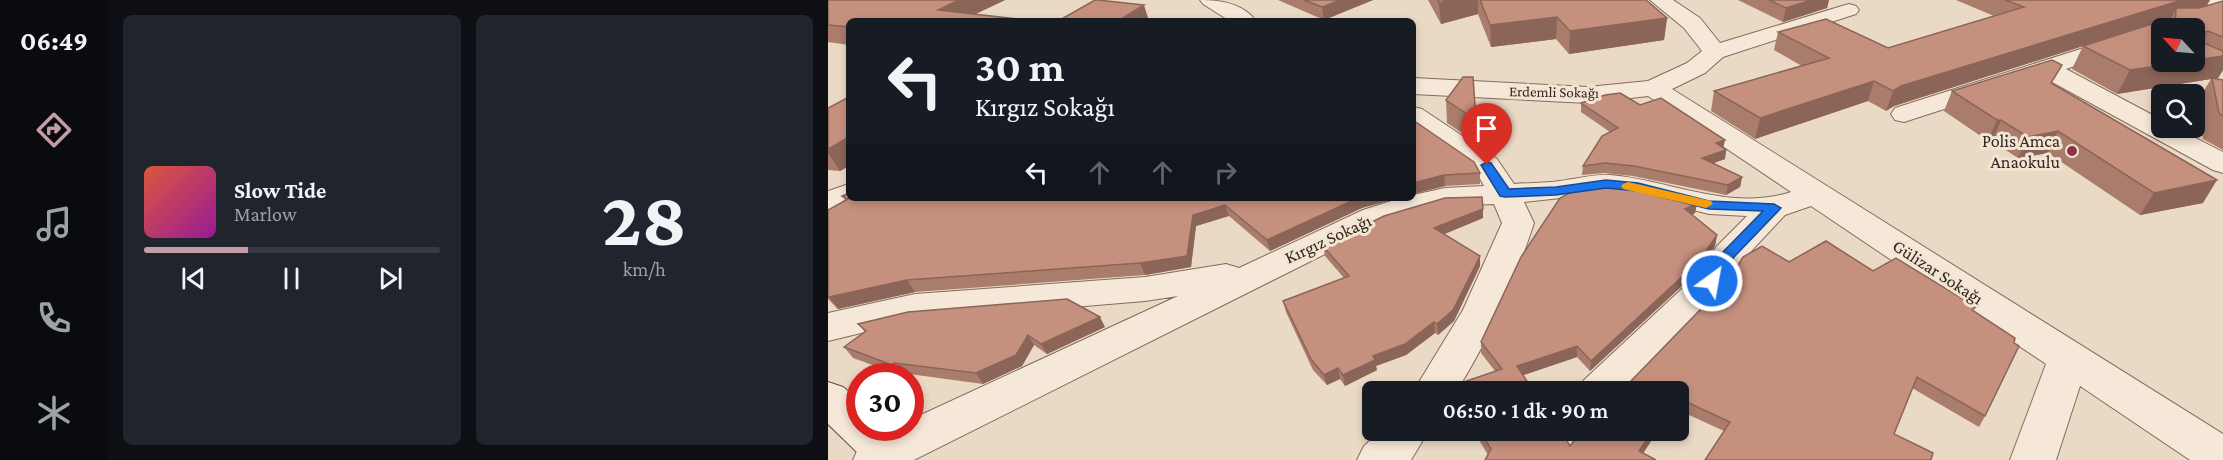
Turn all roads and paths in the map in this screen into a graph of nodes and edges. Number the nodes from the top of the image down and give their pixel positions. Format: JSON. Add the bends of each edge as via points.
{"nodes":[{"id":1,"x":1210,"y":0,"type":"edge"},
{"id":2,"x":1660,"y":0,"type":"edge"},
{"id":3,"x":2223,"y":4,"type":"edge"},
{"id":4,"x":1849,"y":10,"type":"dead end"},
{"id":5,"x":1240,"y":18,"type":"edge"},
{"id":6,"x":2191,"y":18,"type":"edge"},
{"id":7,"x":2151,"y":32,"type":"edge"},
{"id":8,"x":1715,"y":52,"type":"junction"},
{"id":9,"x":2045,"y":68,"type":"junction"},
{"id":10,"x":1416,"y":86,"type":"edge"},
{"id":11,"x":1653,"y":88,"type":"junction"},
{"id":12,"x":1904,"y":114,"type":"dead end"},
{"id":13,"x":1416,"y":117,"type":"edge"},
{"id":14,"x":2223,"y":164,"type":"edge"},
{"id":15,"x":1818,"y":193,"type":"junction"},
{"id":16,"x":846,"y":194,"type":"edge"},
{"id":17,"x":1505,"y":194,"type":"junction"},
{"id":18,"x":828,"y":203,"type":"edge"},
{"id":19,"x":1774,"y":208,"type":"junction"},
{"id":20,"x":1263,"y":270,"type":"junction"},
{"id":21,"x":828,"y":327,"type":"edge"},
{"id":22,"x":2069,"y":357,"type":"junction"},
{"id":23,"x":1441,"y":381,"type":"edge"},
{"id":24,"x":1610,"y":381,"type":"edge"},
{"id":25,"x":828,"y":399,"type":"edge"},
{"id":26,"x":1399,"y":441,"type":"edge"},
{"id":27,"x":875,"y":445,"type":"edge"},
{"id":28,"x":2223,"y":458,"type":"edge"},
{"id":29,"x":1380,"y":460,"type":"edge"},
{"id":30,"x":2033,"y":460,"type":"edge"}],
"edges":[{"from":1,"to":5,"type":"street"},
{"from":2,"to":8,"type":"street","via":[[1692,23]]},
{"from":3,"to":6,"type":"street"},
{"from":4,"to":8,"type":"street"},
{"from":7,"to":9,"type":"street"},
{"from":8,"to":11,"type":"street","name":"Erdemli Sokağı","via":[[1696,68]]},
{"from":9,"to":12,"type":"street"},
{"from":9,"to":14,"type":"street"},
{"from":10,"to":11,"type":"street","name":"Erdemli Sokağı","via":[[1588,95]]},
{"from":11,"to":15,"type":"street","name":"Gülizar Sokağı"},
{"from":13,"to":17,"type":"street","via":[[1487,165]]},
{"from":15,"to":19,"type":"street","name":"Kırgız Sokağı"},
{"from":15,"to":22,"type":"street","name":"Gülizar Sokağı"},
{"from":16,"to":18,"type":"street"},
{"from":17,"to":19,"type":"street","name":"Kırgız Sokağı","via":[[1606,184],[1638,187],[1709,205]]},
{"from":17,"to":20,"type":"street","name":"Kırgız Sokağı","via":[[1445,197],[1403,207]]},
{"from":17,"to":23,"type":"street","via":[[1518,223],[1507,256]]},
{"from":19,"to":24,"type":"street","via":[[1729,254],[1712,281]]},
{"from":20,"to":21,"type":"street","name":"Kırgız Sokağı","via":[[1145,289],[915,307]]},
{"from":20,"to":27,"type":"street","name":"Kırgız Sokağı"},
{"from":22,"to":28,"type":"street","name":"Gülizar Sokağı"},
{"from":22,"to":30,"type":"street"},
{"from":25,"to":27,"type":"street"},
{"from":26,"to":29,"type":"street"}]}
